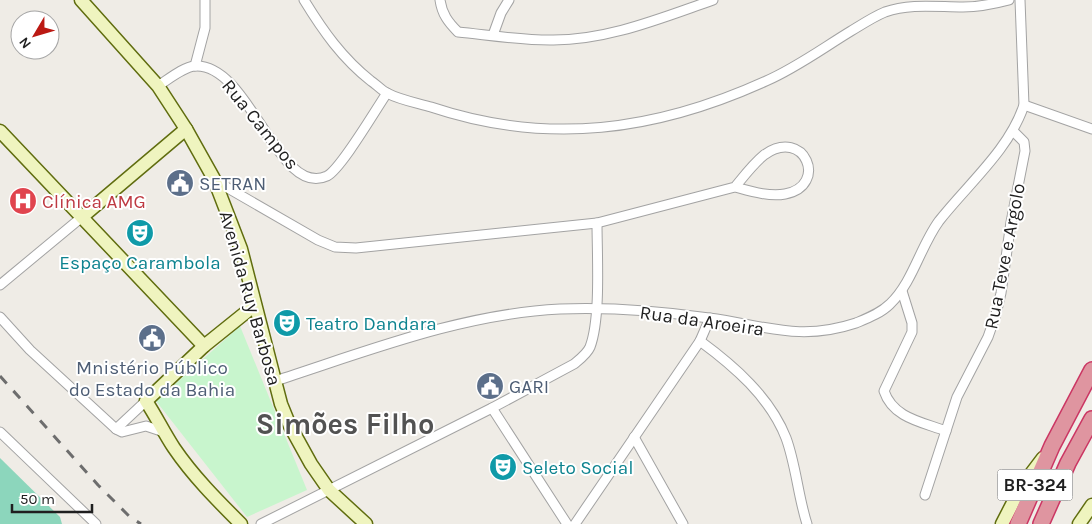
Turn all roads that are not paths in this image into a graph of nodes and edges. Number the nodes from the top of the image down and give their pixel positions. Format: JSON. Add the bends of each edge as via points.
{"nodes":[{"id":1,"x":81,"y":0,"type":"edge"},
{"id":2,"x":205,"y":0,"type":"edge"},
{"id":3,"x":304,"y":0,"type":"edge"},
{"id":4,"x":440,"y":0,"type":"edge"},
{"id":5,"x":509,"y":0,"type":"edge"},
{"id":6,"x":713,"y":0,"type":"edge"},
{"id":7,"x":1009,"y":0,"type":"edge"},
{"id":8,"x":1020,"y":0,"type":"edge"},
{"id":9,"x":493,"y":35,"type":"junction"},
{"id":10,"x":195,"y":66,"type":"junction"},
{"id":11,"x":158,"y":86,"type":"junction"},
{"id":12,"x":387,"y":93,"type":"junction"},
{"id":13,"x":1024,"y":105,"type":"junction"},
{"id":14,"x":1092,"y":129,"type":"edge"},
{"id":15,"x":186,"y":130,"type":"junction"},
{"id":16,"x":0,"y":131,"type":"edge"},
{"id":17,"x":1013,"y":131,"type":"junction"},
{"id":18,"x":214,"y":180,"type":"junction"},
{"id":19,"x":735,"y":187,"type":"junction"},
{"id":20,"x":82,"y":217,"type":"junction"},
{"id":21,"x":597,"y":223,"type":"junction"},
{"id":22,"x":0,"y":285,"type":"edge"},
{"id":23,"x":902,"y":291,"type":"junction"},
{"id":24,"x":255,"y":306,"type":"junction"},
{"id":25,"x":596,"y":308,"type":"junction"},
{"id":26,"x":0,"y":317,"type":"edge"},
{"id":27,"x":710,"y":318,"type":"junction"},
{"id":28,"x":700,"y":341,"type":"junction"},
{"id":29,"x":204,"y":346,"type":"junction"},
{"id":30,"x":1092,"y":370,"type":"edge"},
{"id":31,"x":275,"y":381,"type":"junction"},
{"id":32,"x":146,"y":401,"type":"junction"},
{"id":33,"x":492,"y":408,"type":"junction"},
{"id":34,"x":1092,"y":420,"type":"edge"},
{"id":35,"x":116,"y":429,"type":"junction"},
{"id":36,"x":946,"y":431,"type":"junction"},
{"id":37,"x":0,"y":432,"type":"edge"},
{"id":38,"x":164,"y":432,"type":"junction"},
{"id":39,"x":634,"y":437,"type":"junction"},
{"id":40,"x":1052,"y":446,"type":"junction"},
{"id":41,"x":329,"y":490,"type":"junction"},
{"id":42,"x":925,"y":495,"type":"dead end"},
{"id":43,"x":1092,"y":504,"type":"edge"},
{"id":44,"x":96,"y":524,"type":"edge"},
{"id":45,"x":241,"y":524,"type":"edge"},
{"id":46,"x":262,"y":524,"type":"edge"},
{"id":47,"x":366,"y":524,"type":"edge"},
{"id":48,"x":567,"y":524,"type":"edge"},
{"id":49,"x":575,"y":524,"type":"edge"},
{"id":50,"x":683,"y":524,"type":"edge"},
{"id":51,"x":806,"y":524,"type":"edge"},
{"id":52,"x":1002,"y":524,"type":"edge"},
{"id":53,"x":1018,"y":524,"type":"edge"},
{"id":54,"x":1041,"y":524,"type":"edge"},
{"id":55,"x":1079,"y":524,"type":"edge"}],
"edges":[{"from":1,"to":11,"type":"main road","name":"Avenida Ruy Barbosa"},
{"from":2,"to":10,"type":"street","via":[[206,28]]},
{"from":3,"to":12,"type":"street","via":[[328,39],[343,56]]},
{"from":4,"to":9,"type":"street","via":[[448,23],[458,32]]},
{"from":5,"to":9,"type":"street"},
{"from":6,"to":9,"type":"street","via":[[625,29],[585,38],[550,40]]},
{"from":7,"to":12,"type":"street","via":[[979,6],[910,7],[884,13],[768,81],[672,116],[622,126],[524,128],[452,114]]},
{"from":8,"to":13,"type":"street"},
{"from":10,"to":11,"type":"street"},
{"from":10,"to":12,"type":"street","name":"Rua Campos","via":[[215,70],[227,78],[276,147],[305,177],[327,176],[338,165]]},
{"from":11,"to":15,"type":"main road","name":"Avenida Ruy Barbosa"},
{"from":13,"to":14,"type":"street"},
{"from":13,"to":17,"type":"street","name":"Rua da Aroeira"},
{"from":15,"to":18,"type":"main road","name":"Avenida Ruy Barbosa"},
{"from":15,"to":20,"type":"main road"},
{"from":16,"to":20,"type":"main road"},
{"from":17,"to":23,"type":"street","name":"Rua da Aroeira","via":[[938,224]]},
{"from":17,"to":36,"type":"street","name":"Rua Teve e Argolo","via":[[1021,137],[1025,151],[999,300],[988,337],[958,397]]},
{"from":18,"to":21,"type":"street","via":[[318,240],[335,246],[356,248]]},
{"from":18,"to":24,"type":"main road","name":"Avenida Ruy Barbosa","via":[[241,250]]},
{"from":19,"to":19,"type":"street","via":[[765,155],[780,148],[799,150],[809,166],[804,184],[784,195]]},
{"from":19,"to":21,"type":"street"},
{"from":20,"to":22,"type":"street"},
{"from":20,"to":29,"type":"main road"},
{"from":21,"to":25,"type":"street"},
{"from":23,"to":27,"type":"street","name":"Rua da Aroeira","via":[[878,314],[840,328],[786,332]]},
{"from":23,"to":36,"type":"street","via":[[912,332],[884,391],[890,405],[900,414]]},
{"from":24,"to":29,"type":"main road"},
{"from":24,"to":31,"type":"main road","name":"Avenida Ruy Barbosa"},
{"from":25,"to":27,"type":"street","name":"Rua da Aroeira"},
{"from":25,"to":31,"type":"street","name":"Rua da Aroeira","via":[[516,313],[475,320]]},
{"from":25,"to":33,"type":"street","via":[[592,338],[583,357]]},
{"from":26,"to":35,"type":"street","via":[[30,350]]},
{"from":27,"to":28,"type":"street"},
{"from":28,"to":39,"type":"street"},
{"from":28,"to":51,"type":"street","via":[[740,374],[778,420],[788,445]]},
{"from":29,"to":32,"type":"main road"},
{"from":30,"to":40,"type":"highway","number":"BR-324"},
{"from":31,"to":41,"type":"main road","name":"Avenida Ruy Barbosa","via":[[290,426]]},
{"from":32,"to":35,"type":"street"},
{"from":32,"to":38,"type":"main road"},
{"from":33,"to":41,"type":"street"},
{"from":33,"to":48,"type":"street"},
{"from":34,"to":54,"type":"highway","number":"BR-324","via":[[1068,463]]},
{"from":35,"to":38,"type":"street","via":[[122,432],[146,426]]},
{"from":36,"to":42,"type":"street","name":"Rua Teve e Argolo"},
{"from":37,"to":44,"type":"street"},
{"from":38,"to":45,"type":"main road","via":[[193,474]]},
{"from":39,"to":49,"type":"street"},
{"from":39,"to":50,"type":"street"},
{"from":40,"to":52,"type":"main road","via":[[1021,487]]},
{"from":40,"to":53,"type":"highway","number":"BR-324"},
{"from":41,"to":46,"type":"street"},
{"from":41,"to":47,"type":"main road","name":"Avenida Ruy Barbosa"},
{"from":43,"to":55,"type":"main road"}]}
